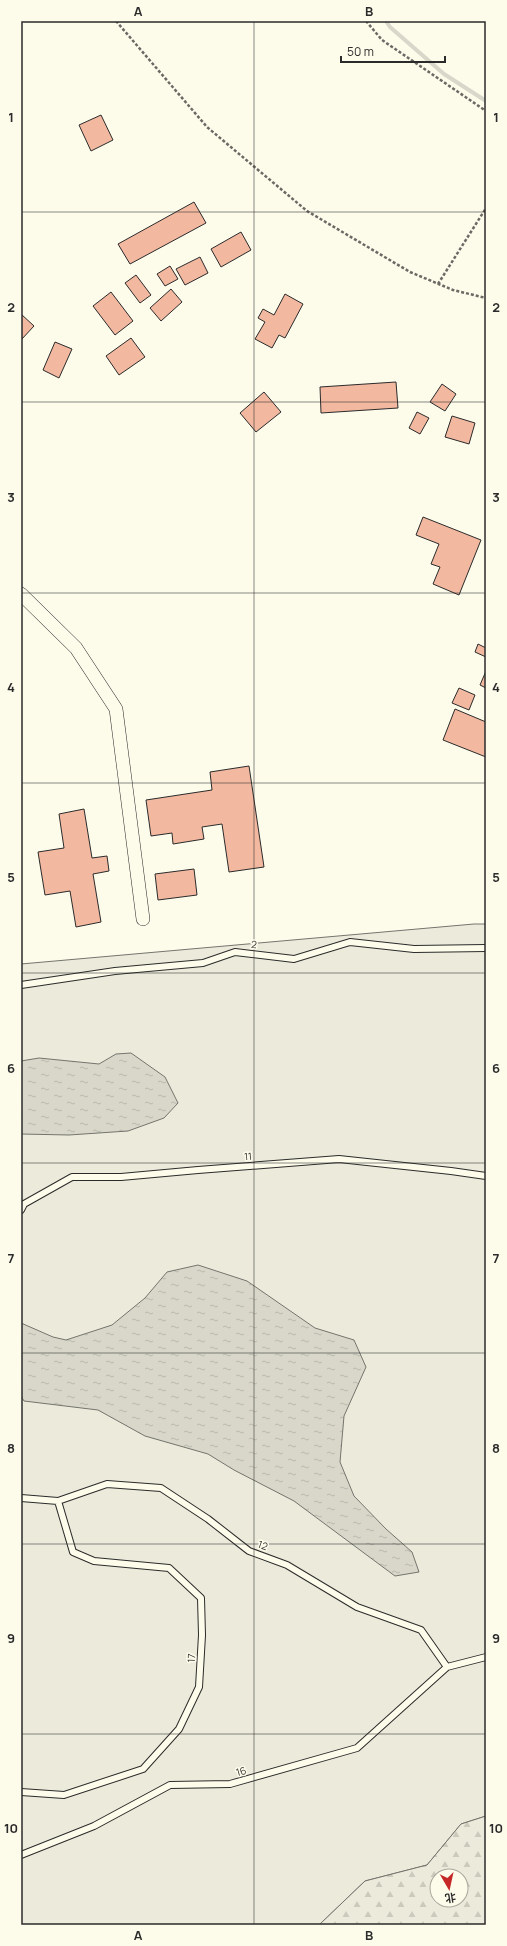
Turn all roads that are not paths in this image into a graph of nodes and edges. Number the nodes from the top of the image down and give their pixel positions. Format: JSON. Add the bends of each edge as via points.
{"nodes":[{"id":1,"x":21,"y":594,"type":"edge"},
{"id":2,"x":144,"y":918,"type":"dead end"},
{"id":3,"x":486,"y":948,"type":"edge"},
{"id":4,"x":21,"y":985,"type":"edge"},
{"id":5,"x":486,"y":1176,"type":"edge"},
{"id":6,"x":21,"y":1210,"type":"edge"},
{"id":7,"x":21,"y":1498,"type":"edge"},
{"id":8,"x":58,"y":1501,"type":"junction"},
{"id":9,"x":486,"y":1657,"type":"edge"},
{"id":10,"x":447,"y":1667,"type":"junction"},
{"id":11,"x":21,"y":1792,"type":"edge"},
{"id":12,"x":21,"y":1855,"type":"edge"}],
"edges":[{"from":1,"to":2,"type":"street","via":[[76,648],[116,709]]},
{"from":3,"to":4,"type":"lane","name":"2","via":[[414,949],[350,942],[294,959],[235,952],[203,963]]},
{"from":5,"to":6,"type":"lane","name":"11","via":[[340,1159],[121,1177],[72,1178],[24,1204]]},
{"from":7,"to":8,"type":"lane"},
{"from":8,"to":10,"type":"lane","name":"12","via":[[107,1484],[161,1488],[208,1519],[249,1551],[287,1565],[357,1607],[421,1630]]},
{"from":8,"to":11,"type":"lane","name":"17","via":[[73,1552],[94,1561],[169,1568],[201,1598],[199,1686],[179,1729],[143,1769],[64,1795]]},
{"from":9,"to":10,"type":"lane"},
{"from":10,"to":12,"type":"lane","name":"16","via":[[357,1748],[230,1784],[170,1785],[94,1826]]}]}
